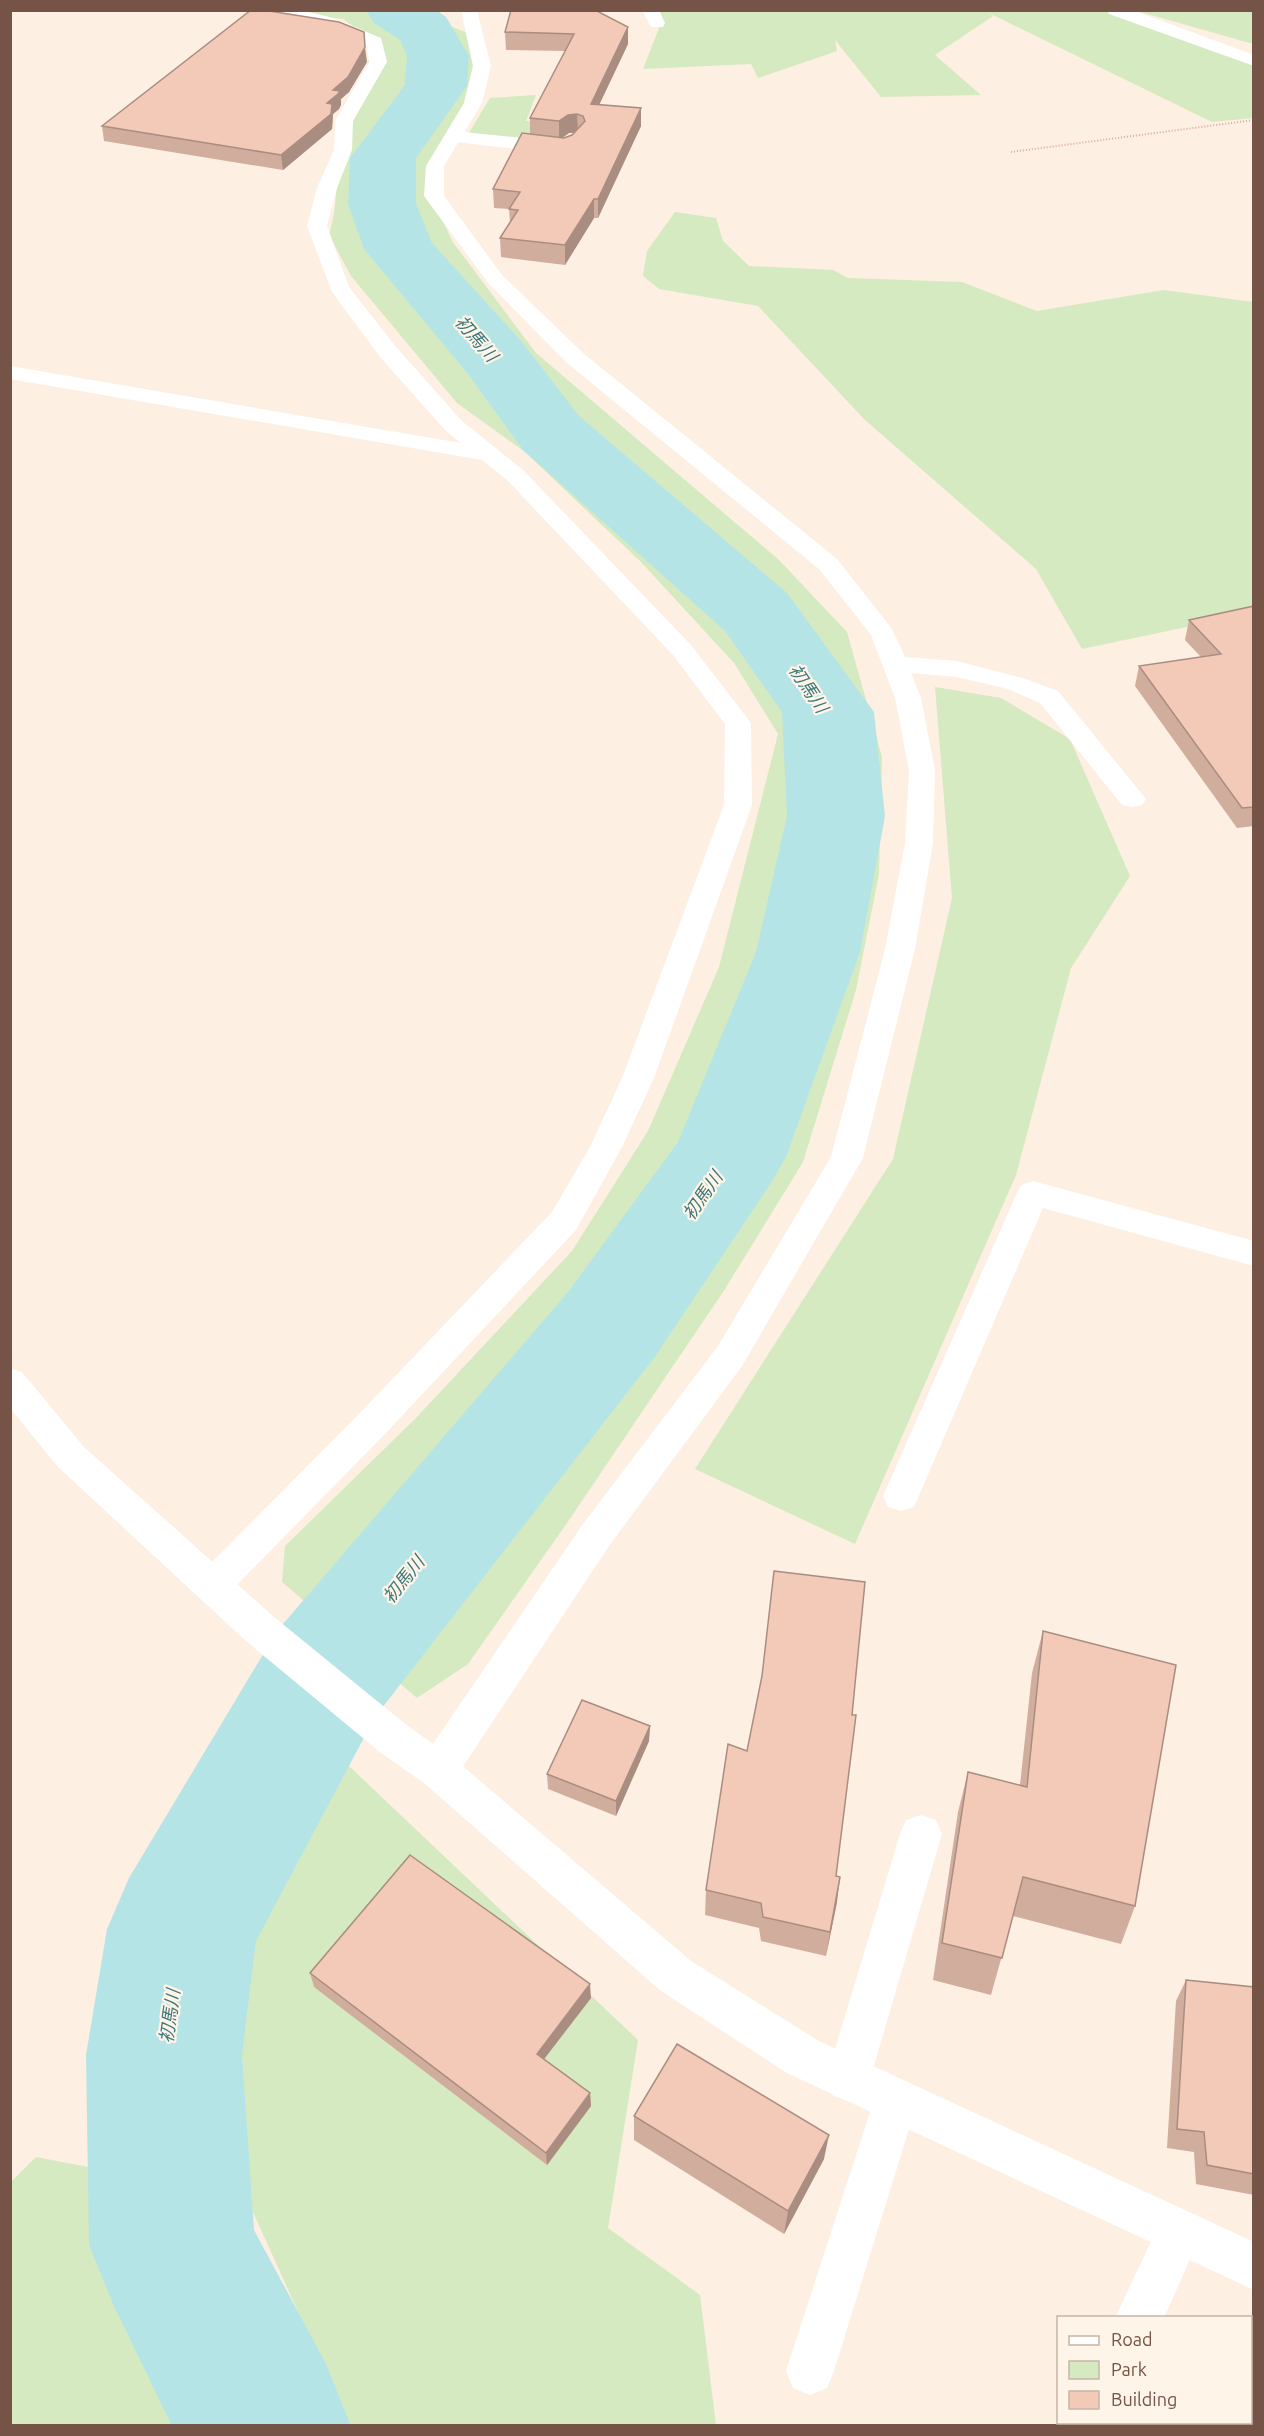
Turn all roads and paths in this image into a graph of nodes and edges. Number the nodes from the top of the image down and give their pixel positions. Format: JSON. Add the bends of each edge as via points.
{"nodes":[{"id":1,"x":290,"y":10,"type":"edge"},
{"id":2,"x":469,"y":10,"type":"edge"},
{"id":3,"x":1115,"y":10,"type":"edge"},
{"id":4,"x":1254,"y":61,"type":"edge"},
{"id":5,"x":1254,"y":120,"type":"edge"},
{"id":6,"x":453,"y":137,"type":"junction"},
{"id":7,"x":574,"y":139,"type":"edge"},
{"id":8,"x":1011,"y":152,"type":"dead end"},
{"id":9,"x":10,"y":372,"type":"edge"},
{"id":10,"x":489,"y":454,"type":"junction"},
{"id":11,"x":894,"y":664,"type":"junction"},
{"id":12,"x":1132,"y":799,"type":"dead end"},
{"id":13,"x":1254,"y":1254,"type":"edge"},
{"id":14,"x":10,"y":1382,"type":"edge"},
{"id":15,"x":902,"y":1496,"type":"dead end"},
{"id":16,"x":213,"y":1585,"type":"junction"},
{"id":17,"x":438,"y":1770,"type":"junction"},
{"id":18,"x":921,"y":1833,"type":"dead end"},
{"id":19,"x":848,"y":2079,"type":"junction"},
{"id":20,"x":896,"y":2100,"type":"junction"},
{"id":21,"x":1179,"y":2232,"type":"junction"},
{"id":22,"x":1254,"y":2267,"type":"edge"},
{"id":23,"x":1140,"y":2316,"type":"edge"},
{"id":24,"x":810,"y":2371,"type":"dead end"}],
"edges":[{"from":1,"to":10,"type":"street","via":[[375,42],[378,63],[344,121],[343,150],[317,226],[339,288],[388,352],[454,426]]},
{"from":2,"to":6,"type":"street","via":[[482,66],[473,103]]},
{"from":3,"to":4,"type":"street"},
{"from":5,"to":8,"type":"path"},
{"from":6,"to":7,"type":"street","via":[[564,148]]},
{"from":6,"to":11,"type":"street","via":[[435,166],[434,196],[495,279],[575,358],[828,564],[883,633]]},
{"from":9,"to":10,"type":"street"},
{"from":10,"to":16,"type":"street","via":[[515,475],[682,650],[738,723],[738,805],[638,1078],[606,1148],[564,1221]]},
{"from":11,"to":12,"type":"street","via":[[957,669],[1017,684],[1049,697]]},
{"from":11,"to":17,"type":"street","via":[[908,698],[922,770],[919,843],[900,949],[847,1158],[730,1356],[596,1535]]},
{"from":13,"to":15,"type":"street","via":[[1033,1193]]},
{"from":14,"to":16,"type":"street","via":[[71,1456]]},
{"from":16,"to":17,"type":"street","via":[[260,1629],[395,1740]]},
{"from":17,"to":19,"type":"street","via":[[676,1976],[802,2057]]},
{"from":18,"to":19,"type":"street"},
{"from":19,"to":20,"type":"street"},
{"from":20,"to":21,"type":"street"},
{"from":20,"to":24,"type":"street"},
{"from":21,"to":22,"type":"street"},
{"from":21,"to":23,"type":"street"}]}
